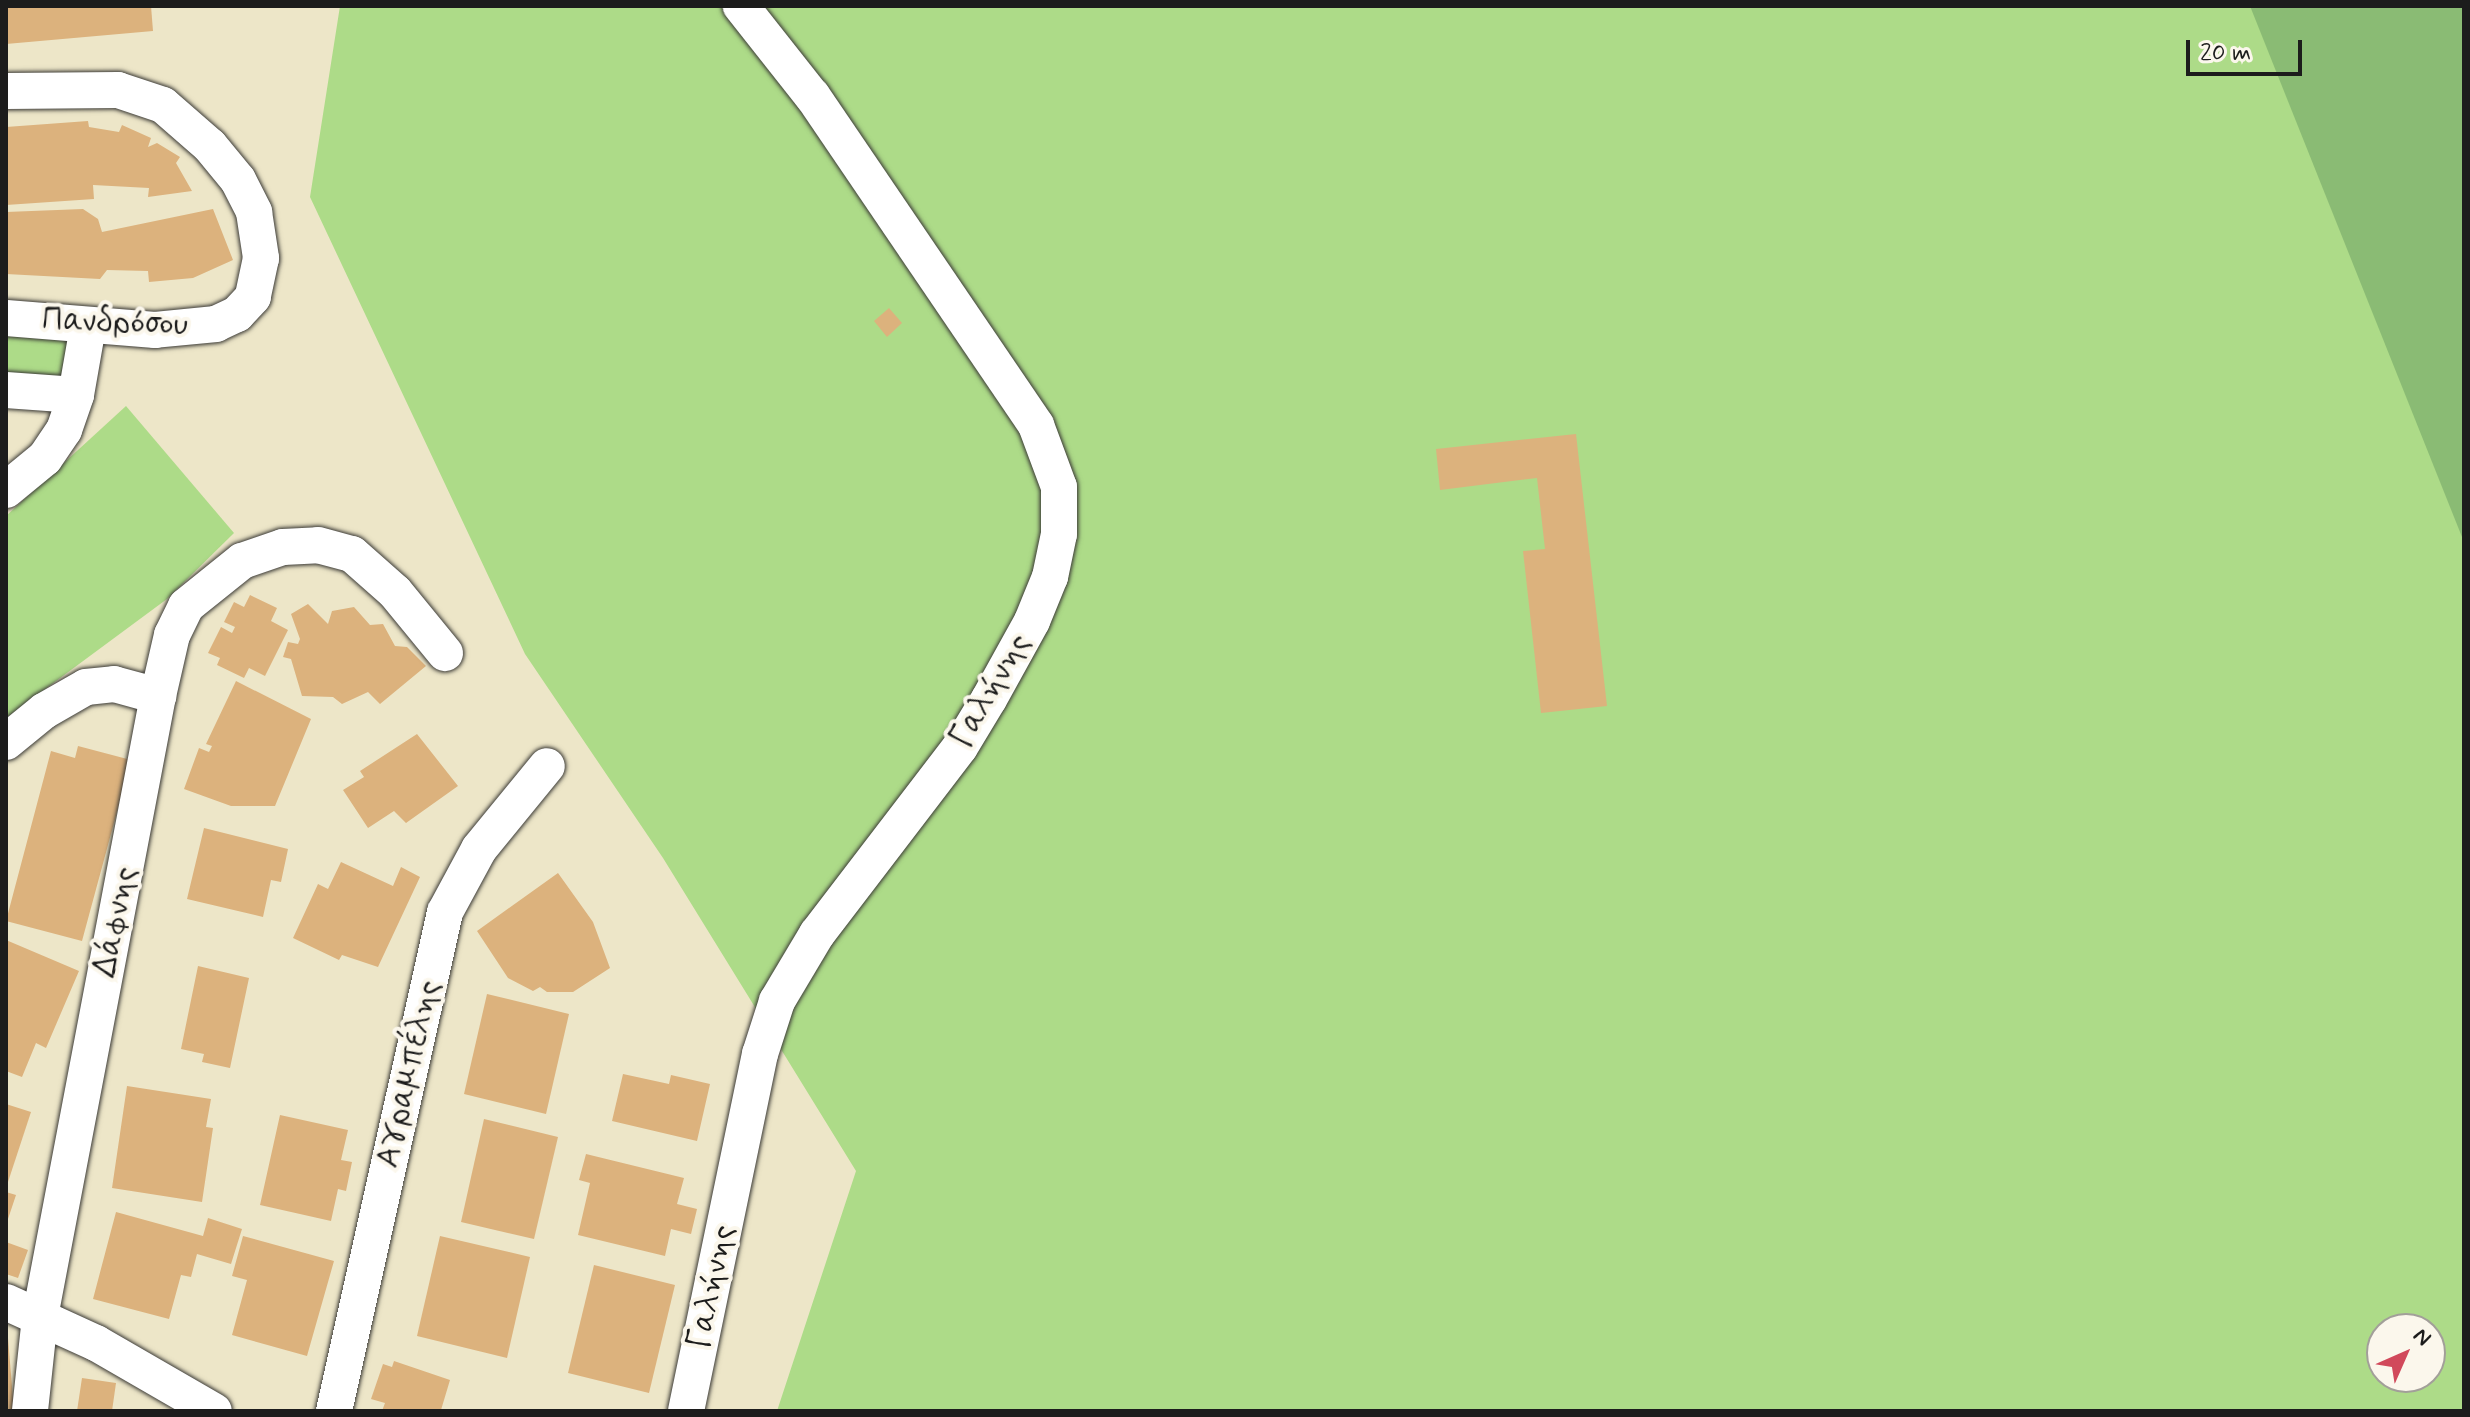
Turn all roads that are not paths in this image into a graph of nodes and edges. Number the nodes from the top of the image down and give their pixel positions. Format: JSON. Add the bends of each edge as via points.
{"nodes":[{"id":1,"x":741,"y":6,"type":"edge"},
{"id":2,"x":6,"y":91,"type":"edge"},
{"id":3,"x":6,"y":318,"type":"edge"},
{"id":4,"x":88,"y":326,"type":"junction"},
{"id":5,"x":6,"y":390,"type":"edge"},
{"id":6,"x":76,"y":395,"type":"junction"},
{"id":7,"x":6,"y":490,"type":"edge"},
{"id":8,"x":445,"y":653,"type":"dead end"},
{"id":9,"x":158,"y":696,"type":"junction"},
{"id":10,"x":6,"y":742,"type":"edge"},
{"id":11,"x":547,"y":766,"type":"dead end"},
{"id":12,"x":6,"y":1302,"type":"edge"},
{"id":13,"x":40,"y":1317,"type":"junction"},
{"id":14,"x":30,"y":1411,"type":"edge"},
{"id":15,"x":214,"y":1411,"type":"edge"},
{"id":16,"x":334,"y":1411,"type":"edge"},
{"id":17,"x":686,"y":1411,"type":"edge"}],
"edges":[{"from":1,"to":17,"type":"street","name":"Γαλήνης","via":[[812,96],[1036,425],[1059,487],[1059,534],[1041,599],[989,699],[960,747],[817,934],[773,1011]]},
{"from":2,"to":4,"type":"street","name":"Πανδρόσου","via":[[118,90],[163,105],[204,139],[250,201],[259,242],[258,287],[247,305],[224,322],[169,329]]},
{"from":3,"to":4,"type":"street","name":"Πανδρόσου"},
{"from":4,"to":6,"type":"street"},
{"from":5,"to":6,"type":"street"},
{"from":6,"to":7,"type":"street","via":[[53,448]]},
{"from":8,"to":9,"type":"street","name":"Δάφνης","via":[[395,592],[352,554],[318,545],[283,547],[242,561],[186,606],[172,635]]},
{"from":9,"to":10,"type":"street","via":[[114,684],[86,687],[50,706]]},
{"from":9,"to":13,"type":"street","name":"Δάφνης"},
{"from":11,"to":16,"type":"street","name":"Αγραμπέλης","via":[[479,849],[445,912]]},
{"from":12,"to":13,"type":"street"},
{"from":13,"to":14,"type":"street","name":"Δάφνης"},
{"from":13,"to":15,"type":"street"}]}
